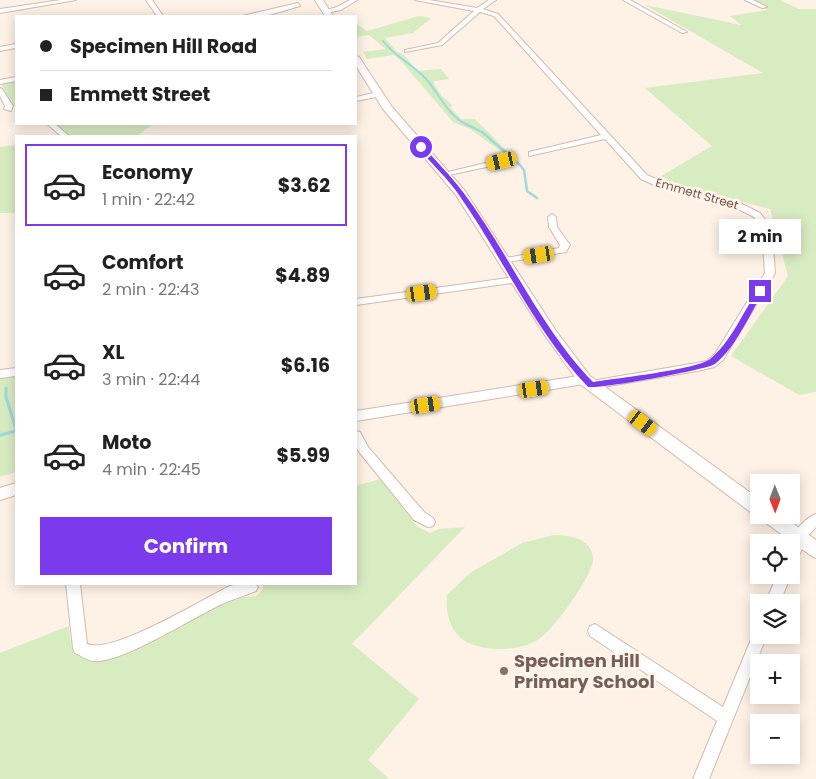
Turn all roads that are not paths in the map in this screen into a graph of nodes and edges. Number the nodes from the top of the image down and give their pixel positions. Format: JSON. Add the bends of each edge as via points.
{"nodes":[{"id":1,"x":73,"y":0,"type":"edge"},
{"id":2,"x":150,"y":0,"type":"edge"},
{"id":3,"x":319,"y":0,"type":"edge"},
{"id":4,"x":354,"y":0,"type":"edge"},
{"id":5,"x":418,"y":0,"type":"edge"},
{"id":6,"x":493,"y":0,"type":"edge"},
{"id":7,"x":626,"y":0,"type":"edge"},
{"id":8,"x":748,"y":0,"type":"edge"},
{"id":9,"x":298,"y":5,"type":"dead end"},
{"id":10,"x":764,"y":7,"type":"dead end"},
{"id":11,"x":479,"y":10,"type":"junction"},
{"id":12,"x":0,"y":11,"type":"edge"},
{"id":13,"x":327,"y":14,"type":"edge"},
{"id":14,"x":159,"y":15,"type":"edge"},
{"id":15,"x":270,"y":15,"type":"edge"},
{"id":16,"x":684,"y":32,"type":"dead end"},
{"id":17,"x":15,"y":46,"type":"edge"},
{"id":18,"x":0,"y":49,"type":"edge"},
{"id":19,"x":407,"y":51,"type":"dead end"},
{"id":20,"x":357,"y":61,"type":"edge"},
{"id":21,"x":15,"y":79,"type":"edge"},
{"id":22,"x":0,"y":82,"type":"edge"},
{"id":23,"x":0,"y":90,"type":"edge"},
{"id":24,"x":378,"y":94,"type":"junction"},
{"id":25,"x":357,"y":99,"type":"edge"},
{"id":26,"x":12,"y":109,"type":"edge"},
{"id":27,"x":0,"y":116,"type":"edge"},
{"id":28,"x":52,"y":125,"type":"edge"},
{"id":29,"x":64,"y":135,"type":"edge"},
{"id":30,"x":606,"y":136,"type":"junction"},
{"id":31,"x":532,"y":154,"type":"dead end"},
{"id":32,"x":502,"y":161,"type":"dead end"},
{"id":33,"x":444,"y":174,"type":"junction"},
{"id":34,"x":552,"y":217,"type":"dead end"},
{"id":35,"x":505,"y":261,"type":"junction"},
{"id":36,"x":516,"y":280,"type":"junction"},
{"id":37,"x":357,"y":302,"type":"edge"},
{"id":38,"x":15,"y":372,"type":"edge"},
{"id":39,"x":0,"y":374,"type":"edge"},
{"id":40,"x":588,"y":382,"type":"junction"},
{"id":41,"x":357,"y":416,"type":"edge"},
{"id":42,"x":357,"y":437,"type":"edge"},
{"id":43,"x":15,"y":489,"type":"edge"},
{"id":44,"x":0,"y":494,"type":"edge"},
{"id":45,"x":750,"y":501,"type":"edge"},
{"id":46,"x":816,"y":519,"type":"edge"},
{"id":47,"x":428,"y":522,"type":"dead end"},
{"id":48,"x":781,"y":524,"type":"edge"},
{"id":49,"x":794,"y":534,"type":"edge"},
{"id":50,"x":800,"y":538,"type":"joint"},
{"id":51,"x":816,"y":550,"type":"edge"},
{"id":52,"x":73,"y":585,"type":"edge"},
{"id":53,"x":251,"y":587,"type":"dead end"},
{"id":54,"x":595,"y":631,"type":"dead end"},
{"id":55,"x":756,"y":644,"type":"edge"},
{"id":56,"x":726,"y":718,"type":"junction"},
{"id":57,"x":701,"y":779,"type":"edge"}],
"edges":[{"from":1,"to":12,"type":"street"},
{"from":2,"to":14,"type":"street"},
{"from":3,"to":13,"type":"main road"},
{"from":4,"to":13,"type":"street"},
{"from":5,"to":11,"type":"street","name":"Emmett Street"},
{"from":6,"to":11,"type":"street"},
{"from":7,"to":16,"type":"street"},
{"from":8,"to":10,"type":"street"},
{"from":9,"to":15,"type":"street"},
{"from":11,"to":19,"type":"street","via":[[440,44]]},
{"from":11,"to":30,"type":"street","name":"Emmett Street","via":[[500,18]]},
{"from":17,"to":18,"type":"street"},
{"from":20,"to":24,"type":"main road"},
{"from":21,"to":22,"type":"street"},
{"from":23,"to":26,"type":"street"},
{"from":24,"to":25,"type":"street"},
{"from":24,"to":33,"type":"main road"},
{"from":26,"to":27,"type":"street"},
{"from":28,"to":29,"type":"street"},
{"from":30,"to":31,"type":"street"},
{"from":30,"to":40,"type":"street","name":"Emmett Street","via":[[637,171],[653,182],[737,205],[757,215],[767,232],[770,273],[724,350],[710,364]]},
{"from":32,"to":33,"type":"street"},
{"from":33,"to":35,"type":"main road"},
{"from":34,"to":35,"type":"street","via":[[552,227],[565,245],[563,250]]},
{"from":35,"to":36,"type":"main road"},
{"from":36,"to":37,"type":"street"},
{"from":36,"to":40,"type":"main road","via":[[551,334]]},
{"from":38,"to":39,"type":"street"},
{"from":40,"to":41,"type":"street"},
{"from":40,"to":45,"type":"main road"},
{"from":42,"to":47,"type":"street","via":[[364,450],[419,516]]},
{"from":43,"to":44,"type":"street"},
{"from":46,"to":50,"type":"street"},
{"from":48,"to":49,"type":"main road"},
{"from":50,"to":51,"type":"main road"},
{"from":52,"to":53,"type":"street","via":[[78,642],[83,652],[94,655],[176,622],[231,591]]},
{"from":54,"to":56,"type":"street"},
{"from":55,"to":56,"type":"street"},
{"from":56,"to":57,"type":"street"}]}
